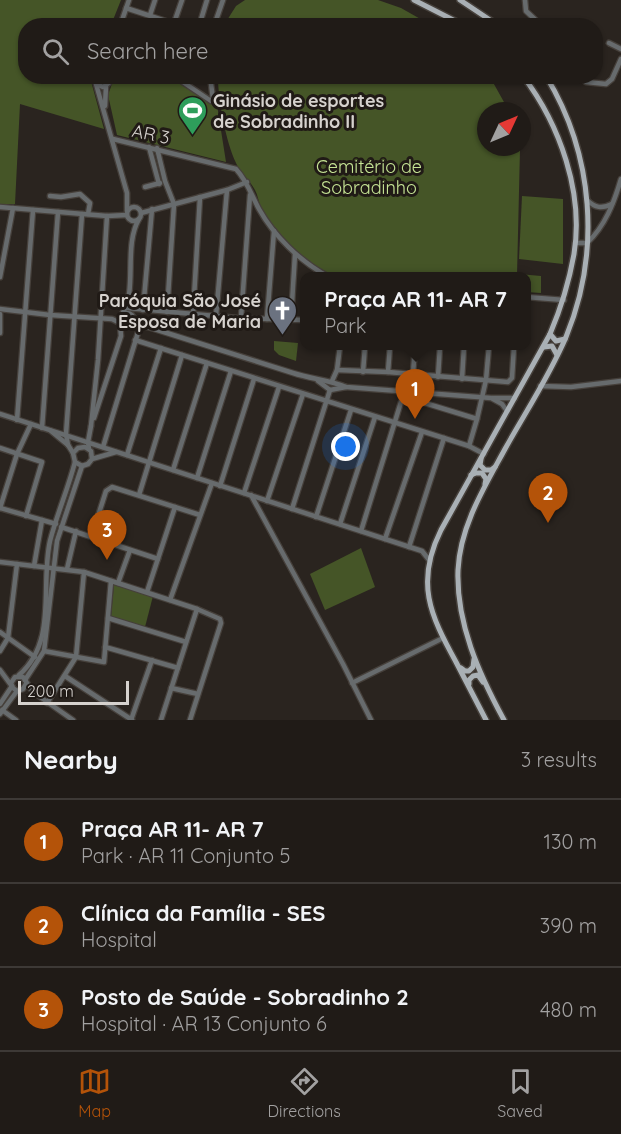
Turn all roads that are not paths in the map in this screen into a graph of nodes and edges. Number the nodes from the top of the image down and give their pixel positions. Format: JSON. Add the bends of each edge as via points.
{"nodes":[{"id":1,"x":129,"y":0,"type":"edge"},
{"id":2,"x":155,"y":0,"type":"edge"},
{"id":3,"x":182,"y":0,"type":"edge"},
{"id":4,"x":207,"y":0,"type":"edge"},
{"id":5,"x":223,"y":0,"type":"edge"},
{"id":6,"x":414,"y":0,"type":"edge"},
{"id":7,"x":460,"y":0,"type":"edge"},
{"id":8,"x":525,"y":0,"type":"edge"},
{"id":9,"x":126,"y":8,"type":"junction"},
{"id":10,"x":150,"y":15,"type":"junction"},
{"id":11,"x":123,"y":18,"type":"edge"},
{"id":12,"x":158,"y":18,"type":"edge"},
{"id":13,"x":176,"y":18,"type":"edge"},
{"id":14,"x":201,"y":18,"type":"edge"},
{"id":15,"x":217,"y":18,"type":"edge"},
{"id":16,"x":449,"y":18,"type":"edge"},
{"id":17,"x":488,"y":18,"type":"edge"},
{"id":18,"x":533,"y":18,"type":"edge"},
{"id":19,"x":609,"y":43,"type":"dead end"},
{"id":20,"x":621,"y":49,"type":"edge"},
{"id":21,"x":621,"y":59,"type":"edge"},
{"id":22,"x":96,"y":84,"type":"joint"},
{"id":23,"x":188,"y":84,"type":"edge"},
{"id":24,"x":211,"y":84,"type":"edge"},
{"id":25,"x":529,"y":84,"type":"edge"},
{"id":26,"x":530,"y":84,"type":"edge"},
{"id":27,"x":551,"y":84,"type":"edge"},
{"id":28,"x":603,"y":84,"type":"edge"},
{"id":29,"x":106,"y":86,"type":"joint"},
{"id":30,"x":532,"y":88,"type":"junction"},
{"id":31,"x":105,"y":111,"type":"junction"},
{"id":32,"x":113,"y":139,"type":"junction"},
{"id":33,"x":149,"y":147,"type":"junction"},
{"id":34,"x":157,"y":148,"type":"junction"},
{"id":35,"x":621,"y":179,"type":"edge"},
{"id":36,"x":165,"y":181,"type":"junction"},
{"id":37,"x":247,"y":182,"type":"junction"},
{"id":38,"x":159,"y":183,"type":"junction"},
{"id":39,"x":145,"y":187,"type":"dead end"},
{"id":40,"x":227,"y":190,"type":"junction"},
{"id":41,"x":250,"y":192,"type":"junction"},
{"id":42,"x":127,"y":193,"type":"junction"},
{"id":43,"x":50,"y":196,"type":"dead end"},
{"id":44,"x":200,"y":197,"type":"junction"},
{"id":45,"x":587,"y":200,"type":"junction"},
{"id":46,"x":615,"y":203,"type":"junction"},
{"id":47,"x":174,"y":204,"type":"junction"},
{"id":48,"x":0,"y":207,"type":"edge"},
{"id":49,"x":13,"y":208,"type":"junction"},
{"id":50,"x":137,"y":208,"type":"junction"},
{"id":51,"x":152,"y":209,"type":"junction"},
{"id":52,"x":33,"y":210,"type":"junction"},
{"id":53,"x":58,"y":212,"type":"junction"},
{"id":54,"x":85,"y":214,"type":"junction"},
{"id":55,"x":127,"y":215,"type":"junction"},
{"id":56,"x":107,"y":216,"type":"junction"},
{"id":57,"x":140,"y":216,"type":"junction"},
{"id":58,"x":274,"y":231,"type":"junction"},
{"id":59,"x":0,"y":232,"type":"edge"},
{"id":60,"x":9,"y":233,"type":"junction"},
{"id":61,"x":133,"y":233,"type":"junction"},
{"id":62,"x":575,"y":243,"type":"junction"},
{"id":63,"x":586,"y":243,"type":"junction"},
{"id":64,"x":295,"y":254,"type":"junction"},
{"id":65,"x":2,"y":260,"type":"edge"},
{"id":66,"x":315,"y":272,"type":"edge"},
{"id":67,"x":0,"y":277,"type":"edge"},
{"id":68,"x":531,"y":297,"type":"edge"},
{"id":69,"x":564,"y":300,"type":"junction"},
{"id":70,"x":0,"y":309,"type":"edge"},
{"id":71,"x":142,"y":310,"type":"junction"},
{"id":72,"x":130,"y":311,"type":"junction"},
{"id":73,"x":25,"y":312,"type":"junction"},
{"id":74,"x":167,"y":312,"type":"junction"},
{"id":75,"x":0,"y":314,"type":"edge"},
{"id":76,"x":193,"y":314,"type":"junction"},
{"id":77,"x":50,"y":315,"type":"junction"},
{"id":78,"x":122,"y":315,"type":"junction"},
{"id":79,"x":216,"y":316,"type":"junction"},
{"id":80,"x":76,"y":317,"type":"junction"},
{"id":81,"x":99,"y":318,"type":"junction"},
{"id":82,"x":241,"y":318,"type":"junction"},
{"id":83,"x":113,"y":319,"type":"junction"},
{"id":84,"x":267,"y":319,"type":"junction"},
{"id":85,"x":291,"y":320,"type":"junction"},
{"id":86,"x":300,"y":320,"type":"edge"},
{"id":87,"x":120,"y":323,"type":"junction"},
{"id":88,"x":129,"y":326,"type":"junction"},
{"id":89,"x":140,"y":326,"type":"junction"},
{"id":90,"x":148,"y":327,"type":"junction"},
{"id":91,"x":0,"y":333,"type":"edge"},
{"id":92,"x":550,"y":334,"type":"junction"},
{"id":93,"x":121,"y":336,"type":"junction"},
{"id":94,"x":566,"y":338,"type":"junction"},
{"id":95,"x":135,"y":340,"type":"junction"},
{"id":96,"x":543,"y":347,"type":"junction"},
{"id":97,"x":161,"y":348,"type":"junction"},
{"id":98,"x":339,"y":350,"type":"edge"},
{"id":99,"x":365,"y":350,"type":"edge"},
{"id":100,"x":390,"y":350,"type":"edge"},
{"id":101,"x":415,"y":350,"type":"edge"},
{"id":102,"x":440,"y":350,"type":"edge"},
{"id":103,"x":464,"y":350,"type":"edge"},
{"id":104,"x":489,"y":350,"type":"edge"},
{"id":105,"x":513,"y":350,"type":"edge"},
{"id":106,"x":182,"y":355,"type":"junction"},
{"id":107,"x":557,"y":355,"type":"junction"},
{"id":108,"x":207,"y":363,"type":"junction"},
{"id":109,"x":337,"y":370,"type":"junction"},
{"id":110,"x":231,"y":371,"type":"junction"},
{"id":111,"x":363,"y":372,"type":"junction"},
{"id":112,"x":388,"y":372,"type":"junction"},
{"id":113,"x":413,"y":374,"type":"junction"},
{"id":114,"x":438,"y":377,"type":"junction"},
{"id":115,"x":254,"y":379,"type":"junction"},
{"id":116,"x":462,"y":379,"type":"junction"},
{"id":117,"x":486,"y":380,"type":"junction"},
{"id":118,"x":318,"y":381,"type":"junction"},
{"id":119,"x":621,"y":381,"type":"edge"},
{"id":120,"x":332,"y":382,"type":"junction"},
{"id":121,"x":540,"y":386,"type":"junction"},
{"id":122,"x":279,"y":387,"type":"junction"},
{"id":123,"x":346,"y":387,"type":"junction"},
{"id":124,"x":331,"y":390,"type":"junction"},
{"id":125,"x":303,"y":394,"type":"junction"},
{"id":126,"x":483,"y":396,"type":"junction"},
{"id":127,"x":491,"y":398,"type":"junction"},
{"id":128,"x":515,"y":398,"type":"junction"},
{"id":129,"x":326,"y":402,"type":"junction"},
{"id":130,"x":351,"y":410,"type":"junction"},
{"id":131,"x":507,"y":411,"type":"junction"},
{"id":132,"x":0,"y":414,"type":"edge"},
{"id":133,"x":375,"y":417,"type":"junction"},
{"id":134,"x":477,"y":419,"type":"junction"},
{"id":135,"x":17,"y":420,"type":"junction"},
{"id":136,"x":394,"y":423,"type":"junction"},
{"id":137,"x":31,"y":424,"type":"junction"},
{"id":138,"x":91,"y":426,"type":"junction"},
{"id":139,"x":42,"y":428,"type":"junction"},
{"id":140,"x":51,"y":431,"type":"junction"},
{"id":141,"x":422,"y":432,"type":"junction"},
{"id":142,"x":66,"y":435,"type":"junction"},
{"id":143,"x":444,"y":438,"type":"junction"},
{"id":144,"x":88,"y":442,"type":"junction"},
{"id":145,"x":68,"y":445,"type":"junction"},
{"id":146,"x":469,"y":446,"type":"junction"},
{"id":147,"x":80,"y":447,"type":"junction"},
{"id":148,"x":103,"y":447,"type":"junction"},
{"id":149,"x":0,"y":448,"type":"edge"},
{"id":150,"x":89,"y":449,"type":"junction"},
{"id":151,"x":116,"y":452,"type":"junction"},
{"id":152,"x":73,"y":453,"type":"junction"},
{"id":153,"x":17,"y":454,"type":"junction"},
{"id":154,"x":126,"y":455,"type":"junction"},
{"id":155,"x":483,"y":456,"type":"junction"},
{"id":156,"x":92,"y":459,"type":"junction"},
{"id":157,"x":75,"y":462,"type":"junction"},
{"id":158,"x":149,"y":462,"type":"junction"},
{"id":159,"x":82,"y":466,"type":"junction"},
{"id":160,"x":495,"y":466,"type":"junction"},
{"id":161,"x":173,"y":470,"type":"junction"},
{"id":162,"x":0,"y":476,"type":"edge"},
{"id":163,"x":471,"y":476,"type":"junction"},
{"id":164,"x":197,"y":478,"type":"junction"},
{"id":165,"x":8,"y":479,"type":"junction"},
{"id":166,"x":212,"y":483,"type":"junction"},
{"id":167,"x":485,"y":485,"type":"junction"},
{"id":168,"x":220,"y":486,"type":"junction"},
{"id":169,"x":244,"y":493,"type":"junction"},
{"id":170,"x":139,"y":495,"type":"junction"},
{"id":171,"x":251,"y":495,"type":"junction"},
{"id":172,"x":267,"y":501,"type":"junction"},
{"id":173,"x":176,"y":507,"type":"junction"},
{"id":174,"x":0,"y":508,"type":"edge"},
{"id":175,"x":292,"y":509,"type":"junction"},
{"id":176,"x":200,"y":515,"type":"junction"},
{"id":177,"x":27,"y":516,"type":"junction"},
{"id":178,"x":316,"y":517,"type":"junction"},
{"id":179,"x":42,"y":520,"type":"junction"},
{"id":180,"x":340,"y":524,"type":"junction"},
{"id":181,"x":58,"y":525,"type":"junction"},
{"id":182,"x":76,"y":531,"type":"junction"},
{"id":183,"x":361,"y":531,"type":"junction"},
{"id":184,"x":92,"y":536,"type":"junction"},
{"id":185,"x":385,"y":539,"type":"junction"},
{"id":186,"x":409,"y":547,"type":"junction"},
{"id":187,"x":433,"y":547,"type":"junction"},
{"id":188,"x":130,"y":550,"type":"junction"},
{"id":189,"x":422,"y":551,"type":"junction"},
{"id":190,"x":158,"y":559,"type":"junction"},
{"id":191,"x":430,"y":561,"type":"junction"},
{"id":192,"x":0,"y":562,"type":"edge"},
{"id":193,"x":17,"y":564,"type":"junction"},
{"id":194,"x":34,"y":566,"type":"junction"},
{"id":195,"x":50,"y":568,"type":"junction"},
{"id":196,"x":67,"y":569,"type":"junction"},
{"id":197,"x":84,"y":573,"type":"junction"},
{"id":198,"x":111,"y":581,"type":"junction"},
{"id":199,"x":118,"y":583,"type":"junction"},
{"id":200,"x":147,"y":592,"type":"junction"},
{"id":201,"x":170,"y":600,"type":"junction"},
{"id":202,"x":197,"y":609,"type":"junction"},
{"id":203,"x":108,"y":618,"type":"junction"},
{"id":204,"x":0,"y":632,"type":"edge"},
{"id":205,"x":8,"y":638,"type":"junction"},
{"id":206,"x":443,"y":638,"type":"junction"},
{"id":207,"x":186,"y":642,"type":"junction"},
{"id":208,"x":105,"y":647,"type":"junction"},
{"id":209,"x":0,"y":651,"type":"edge"},
{"id":210,"x":44,"y":651,"type":"junction"},
{"id":211,"x":474,"y":654,"type":"junction"},
{"id":212,"x":35,"y":657,"type":"junction"},
{"id":213,"x":76,"y":657,"type":"junction"},
{"id":214,"x":152,"y":660,"type":"junction"},
{"id":215,"x":457,"y":665,"type":"junction"},
{"id":216,"x":178,"y":668,"type":"junction"},
{"id":217,"x":2,"y":672,"type":"edge"},
{"id":218,"x":18,"y":676,"type":"junction"},
{"id":219,"x":65,"y":676,"type":"junction"},
{"id":220,"x":26,"y":682,"type":"junction"},
{"id":221,"x":352,"y":683,"type":"junction"},
{"id":222,"x":11,"y":686,"type":"junction"},
{"id":223,"x":171,"y":688,"type":"junction"},
{"id":224,"x":469,"y":688,"type":"junction"},
{"id":225,"x":18,"y":691,"type":"junction"},
{"id":226,"x":198,"y":694,"type":"junction"},
{"id":227,"x":42,"y":699,"type":"junction"},
{"id":228,"x":494,"y":702,"type":"junction"},
{"id":229,"x":47,"y":703,"type":"junction"},
{"id":230,"x":0,"y":704,"type":"edge"},
{"id":231,"x":1,"y":712,"type":"edge"},
{"id":232,"x":16,"y":720,"type":"edge"},
{"id":233,"x":71,"y":720,"type":"edge"},
{"id":234,"x":131,"y":720,"type":"edge"},
{"id":235,"x":161,"y":720,"type":"edge"},
{"id":236,"x":190,"y":720,"type":"edge"},
{"id":237,"x":370,"y":720,"type":"edge"},
{"id":238,"x":486,"y":720,"type":"edge"},
{"id":239,"x":504,"y":720,"type":"edge"}],
"edges":[{"from":1,"to":9,"type":"street"},
{"from":2,"to":10,"type":"street"},
{"from":3,"to":13,"type":"street"},
{"from":4,"to":14,"type":"street"},
{"from":5,"to":15,"type":"street"},
{"from":6,"to":16,"type":"main road"},
{"from":7,"to":17,"type":"main road"},
{"from":8,"to":18,"type":"street","via":[[526,11]]},
{"from":9,"to":10,"type":"street"},
{"from":9,"to":11,"type":"street"},
{"from":10,"to":12,"type":"street"},
{"from":19,"to":20,"type":"street"},
{"from":21,"to":28,"type":"street","via":[[612,79]]},
{"from":22,"to":29,"type":"street"},
{"from":22,"to":31,"type":"street"},
{"from":23,"to":24,"type":"street","via":[[211,101]]},
{"from":25,"to":30,"type":"main road"},
{"from":26,"to":30,"type":"main road"},
{"from":27,"to":45,"type":"main road","via":[[574,135]]},
{"from":29,"to":31,"type":"street"},
{"from":30,"to":62,"type":"main road","via":[[562,146],[571,182]]},
{"from":31,"to":32,"type":"street"},
{"from":32,"to":33,"type":"street","name":"AR 3"},
{"from":32,"to":42,"type":"street"},
{"from":33,"to":34,"type":"street","name":"AR 3"},
{"from":33,"to":38,"type":"street"},
{"from":34,"to":36,"type":"street"},
{"from":34,"to":37,"type":"street","name":"AR 3","via":[[236,169]]},
{"from":35,"to":46,"type":"street"},
{"from":36,"to":38,"type":"street"},
{"from":36,"to":47,"type":"street"},
{"from":37,"to":40,"type":"street"},
{"from":37,"to":41,"type":"street"},
{"from":38,"to":39,"type":"street"},
{"from":40,"to":44,"type":"street"},
{"from":40,"to":79,"type":"street"},
{"from":41,"to":58,"type":"street"},
{"from":41,"to":82,"type":"street"},
{"from":42,"to":50,"type":"street"},
{"from":42,"to":55,"type":"street"},
{"from":43,"to":54,"type":"street","via":[[80,194],[90,203]]},
{"from":44,"to":47,"type":"street"},
{"from":44,"to":76,"type":"street"},
{"from":45,"to":46,"type":"street","via":[[600,208]]},
{"from":45,"to":63,"type":"main road"},
{"from":46,"to":63,"type":"street","via":[[597,234]]},
{"from":47,"to":51,"type":"street"},
{"from":47,"to":74,"type":"street"},
{"from":48,"to":49,"type":"street"},
{"from":49,"to":52,"type":"street"},
{"from":49,"to":60,"type":"street"},
{"from":50,"to":55,"type":"street","via":[[132,207]]},
{"from":50,"to":57,"type":"street"},
{"from":51,"to":57,"type":"street"},
{"from":51,"to":71,"type":"street"},
{"from":52,"to":53,"type":"street"},
{"from":52,"to":73,"type":"street"},
{"from":53,"to":54,"type":"street"},
{"from":53,"to":77,"type":"street"},
{"from":54,"to":56,"type":"street"},
{"from":54,"to":80,"type":"street"},
{"from":55,"to":56,"type":"street"},
{"from":55,"to":57,"type":"street","via":[[135,222]]},
{"from":55,"to":61,"type":"street"},
{"from":56,"to":81,"type":"street"},
{"from":57,"to":61,"type":"street"},
{"from":58,"to":64,"type":"street"},
{"from":58,"to":84,"type":"street"},
{"from":59,"to":60,"type":"street"},
{"from":60,"to":65,"type":"street"},
{"from":61,"to":72,"type":"street"},
{"from":62,"to":63,"type":"street"},
{"from":62,"to":69,"type":"main road"},
{"from":63,"to":94,"type":"main road","via":[[579,301]]},
{"from":64,"to":66,"type":"street"},
{"from":64,"to":85,"type":"street"},
{"from":65,"to":67,"type":"street"},
{"from":68,"to":69,"type":"street"},
{"from":69,"to":92,"type":"main road"},
{"from":70,"to":73,"type":"street"},
{"from":71,"to":72,"type":"street"},
{"from":71,"to":72,"type":"street"},
{"from":71,"to":74,"type":"street"},
{"from":72,"to":78,"type":"street"},
{"from":72,"to":78,"type":"street"},
{"from":72,"to":88,"type":"street","via":[[133,323]]},
{"from":72,"to":90,"type":"street"},
{"from":73,"to":77,"type":"street"},
{"from":73,"to":135,"type":"street"},
{"from":74,"to":76,"type":"street"},
{"from":75,"to":91,"type":"street"},
{"from":76,"to":79,"type":"street"},
{"from":77,"to":80,"type":"street"},
{"from":77,"to":139,"type":"street"},
{"from":78,"to":83,"type":"street"},
{"from":78,"to":87,"type":"street"},
{"from":79,"to":82,"type":"street"},
{"from":80,"to":81,"type":"street"},
{"from":80,"to":142,"type":"street"},
{"from":81,"to":83,"type":"street"},
{"from":81,"to":138,"type":"street"},
{"from":82,"to":84,"type":"street"},
{"from":83,"to":87,"type":"street"},
{"from":84,"to":85,"type":"street"},
{"from":85,"to":86,"type":"street"},
{"from":87,"to":88,"type":"street"},
{"from":87,"to":93,"type":"street"},
{"from":88,"to":89,"type":"street"},
{"from":88,"to":93,"type":"street"},
{"from":89,"to":90,"type":"street"},
{"from":89,"to":95,"type":"street"},
{"from":90,"to":118,"type":"street"},
{"from":92,"to":94,"type":"main road","via":[[555,341]]},
{"from":92,"to":96,"type":"main road"},
{"from":93,"to":138,"type":"street"},
{"from":94,"to":107,"type":"main road"},
{"from":95,"to":97,"type":"street"},
{"from":95,"to":148,"type":"street"},
{"from":96,"to":107,"type":"main road","via":[[552,346]]},
{"from":96,"to":128,"type":"main road"},
{"from":97,"to":106,"type":"street"},
{"from":97,"to":154,"type":"street"},
{"from":98,"to":109,"type":"street"},
{"from":99,"to":111,"type":"street"},
{"from":100,"to":112,"type":"street"},
{"from":101,"to":113,"type":"street"},
{"from":102,"to":114,"type":"street"},
{"from":103,"to":116,"type":"street"},
{"from":104,"to":117,"type":"street"},
{"from":105,"to":117,"type":"street","via":[[510,381]]},
{"from":106,"to":108,"type":"street"},
{"from":106,"to":158,"type":"street"},
{"from":107,"to":121,"type":"main road"},
{"from":108,"to":110,"type":"street"},
{"from":108,"to":161,"type":"street"},
{"from":109,"to":111,"type":"street"},
{"from":109,"to":120,"type":"street"},
{"from":110,"to":115,"type":"street"},
{"from":110,"to":164,"type":"street"},
{"from":111,"to":112,"type":"street"},
{"from":112,"to":113,"type":"street"},
{"from":113,"to":114,"type":"street"},
{"from":114,"to":116,"type":"street"},
{"from":115,"to":122,"type":"street"},
{"from":115,"to":168,"type":"street"},
{"from":116,"to":117,"type":"street"},
{"from":117,"to":126,"type":"street"},
{"from":118,"to":120,"type":"street"},
{"from":118,"to":124,"type":"street"},
{"from":119,"to":121,"type":"street"},
{"from":120,"to":123,"type":"street"},
{"from":120,"to":124,"type":"street"},
{"from":120,"to":124,"type":"street"},
{"from":121,"to":160,"type":"main road"},
{"from":122,"to":125,"type":"street"},
{"from":122,"to":169,"type":"street"},
{"from":123,"to":124,"type":"street"},
{"from":123,"to":126,"type":"street"},
{"from":124,"to":129,"type":"street"},
{"from":125,"to":129,"type":"street"},
{"from":125,"to":172,"type":"street"},
{"from":126,"to":127,"type":"street"},
{"from":126,"to":134,"type":"street"},
{"from":127,"to":128,"type":"street"},
{"from":127,"to":131,"type":"street"},
{"from":128,"to":131,"type":"main road"},
{"from":129,"to":130,"type":"street"},
{"from":129,"to":175,"type":"street"},
{"from":130,"to":133,"type":"street"},
{"from":130,"to":178,"type":"street"},
{"from":131,"to":155,"type":"main road"},
{"from":132,"to":135,"type":"street"},
{"from":133,"to":136,"type":"street"},
{"from":133,"to":180,"type":"street"},
{"from":134,"to":136,"type":"street","via":[[415,400],[401,402]]},
{"from":134,"to":146,"type":"street"},
{"from":135,"to":137,"type":"street"},
{"from":136,"to":141,"type":"street"},
{"from":136,"to":183,"type":"street"},
{"from":137,"to":139,"type":"street"},
{"from":137,"to":153,"type":"street"},
{"from":138,"to":144,"type":"street"},
{"from":139,"to":140,"type":"street"},
{"from":140,"to":142,"type":"street"},
{"from":140,"to":145,"type":"street"},
{"from":141,"to":143,"type":"street"},
{"from":141,"to":185,"type":"street"},
{"from":142,"to":144,"type":"street"},
{"from":142,"to":145,"type":"street"},
{"from":143,"to":146,"type":"street"},
{"from":143,"to":186,"type":"street"},
{"from":144,"to":147,"type":"street"},
{"from":144,"to":148,"type":"street"},
{"from":144,"to":150,"type":"street"},
{"from":145,"to":152,"type":"street"},
{"from":146,"to":155,"type":"street"},
{"from":147,"to":150,"type":"street"},
{"from":147,"to":152,"type":"street"},
{"from":148,"to":151,"type":"street"},
{"from":149,"to":153,"type":"street"},
{"from":150,"to":156,"type":"street"},
{"from":151,"to":154,"type":"street"},
{"from":151,"to":156,"type":"street"},
{"from":152,"to":157,"type":"street"},
{"from":153,"to":165,"type":"street"},
{"from":153,"to":177,"type":"street","via":[[42,462]]},
{"from":154,"to":158,"type":"street"},
{"from":155,"to":160,"type":"main road","via":[[480,465],[485,470]]},
{"from":155,"to":163,"type":"main road"},
{"from":156,"to":159,"type":"street"},
{"from":157,"to":159,"type":"street"},
{"from":157,"to":181,"type":"street"},
{"from":158,"to":161,"type":"street"},
{"from":158,"to":170,"type":"street"},
{"from":159,"to":181,"type":"street"},
{"from":160,"to":167,"type":"main road"},
{"from":161,"to":164,"type":"street"},
{"from":162,"to":165,"type":"street"},
{"from":163,"to":167,"type":"main road","via":[[482,473]]},
{"from":163,"to":187,"type":"main road"},
{"from":164,"to":166,"type":"street"},
{"from":165,"to":174,"type":"street"},
{"from":166,"to":168,"type":"street"},
{"from":166,"to":176,"type":"street"},
{"from":167,"to":211,"type":"main road","via":[[463,540],[458,568],[459,599]]},
{"from":168,"to":169,"type":"street"},
{"from":169,"to":171,"type":"street"},
{"from":170,"to":173,"type":"street"},
{"from":170,"to":184,"type":"street","via":[[109,488]]},
{"from":171,"to":172,"type":"street"},
{"from":171,"to":221,"type":"street"},
{"from":172,"to":175,"type":"street"},
{"from":173,"to":176,"type":"street"},
{"from":173,"to":190,"type":"street"},
{"from":174,"to":177,"type":"street"},
{"from":175,"to":178,"type":"street"},
{"from":176,"to":201,"type":"street"},
{"from":177,"to":179,"type":"street"},
{"from":178,"to":180,"type":"street"},
{"from":179,"to":181,"type":"street"},
{"from":179,"to":194,"type":"street"},
{"from":180,"to":183,"type":"street"},
{"from":181,"to":182,"type":"street"},
{"from":181,"to":195,"type":"street"},
{"from":182,"to":184,"type":"street"},
{"from":182,"to":196,"type":"street"},
{"from":183,"to":185,"type":"street"},
{"from":184,"to":188,"type":"street"},
{"from":185,"to":186,"type":"street"},
{"from":186,"to":189,"type":"street"},
{"from":187,"to":189,"type":"street"},
{"from":187,"to":191,"type":"main road"},
{"from":188,"to":190,"type":"street"},
{"from":188,"to":199,"type":"street"},
{"from":189,"to":191,"type":"street"},
{"from":190,"to":200,"type":"street"},
{"from":191,"to":206,"type":"main road","via":[[430,607]]},
{"from":192,"to":193,"type":"street"},
{"from":193,"to":194,"type":"street"},
{"from":193,"to":205,"type":"street"},
{"from":194,"to":195,"type":"street"},
{"from":195,"to":196,"type":"street"},
{"from":195,"to":210,"type":"street"},
{"from":195,"to":212,"type":"street","via":[[43,632]]},
{"from":196,"to":197,"type":"street"},
{"from":197,"to":198,"type":"street"},
{"from":197,"to":213,"type":"street"},
{"from":198,"to":199,"type":"street"},
{"from":198,"to":203,"type":"street"},
{"from":199,"to":200,"type":"street"},
{"from":200,"to":201,"type":"street"},
{"from":201,"to":202,"type":"street"},
{"from":202,"to":207,"type":"street"},
{"from":202,"to":226,"type":"street","via":[[220,619]]},
{"from":203,"to":207,"type":"street"},
{"from":203,"to":208,"type":"street"},
{"from":204,"to":205,"type":"street"},
{"from":205,"to":209,"type":"street"},
{"from":205,"to":212,"type":"street"},
{"from":206,"to":215,"type":"main road"},
{"from":206,"to":221,"type":"street"},
{"from":207,"to":216,"type":"street"},
{"from":208,"to":213,"type":"street","via":[[104,662]]},
{"from":208,"to":214,"type":"street"},
{"from":210,"to":213,"type":"street"},
{"from":210,"to":220,"type":"street"},
{"from":211,"to":215,"type":"main road","via":[[469,671]]},
{"from":211,"to":228,"type":"main road"},
{"from":212,"to":218,"type":"street"},
{"from":213,"to":219,"type":"street"},
{"from":214,"to":216,"type":"street"},
{"from":214,"to":234,"type":"street"},
{"from":215,"to":224,"type":"main road"},
{"from":216,"to":223,"type":"street"},
{"from":217,"to":218,"type":"street"},
{"from":217,"to":222,"type":"street"},
{"from":218,"to":220,"type":"street"},
{"from":218,"to":222,"type":"street"},
{"from":219,"to":229,"type":"street"},
{"from":219,"to":234,"type":"street"},
{"from":220,"to":225,"type":"street","via":[[25,688]]},
{"from":220,"to":227,"type":"street"},
{"from":221,"to":237,"type":"street"},
{"from":222,"to":225,"type":"street"},
{"from":222,"to":230,"type":"street"},
{"from":223,"to":226,"type":"street"},
{"from":223,"to":235,"type":"street"},
{"from":224,"to":228,"type":"main road","via":[[469,680],[478,675]]},
{"from":224,"to":238,"type":"main road"},
{"from":225,"to":227,"type":"street"},
{"from":225,"to":231,"type":"street"},
{"from":226,"to":236,"type":"street"},
{"from":227,"to":229,"type":"street"},
{"from":228,"to":239,"type":"main road"},
{"from":229,"to":233,"type":"street"},
{"from":231,"to":232,"type":"street"}]}
